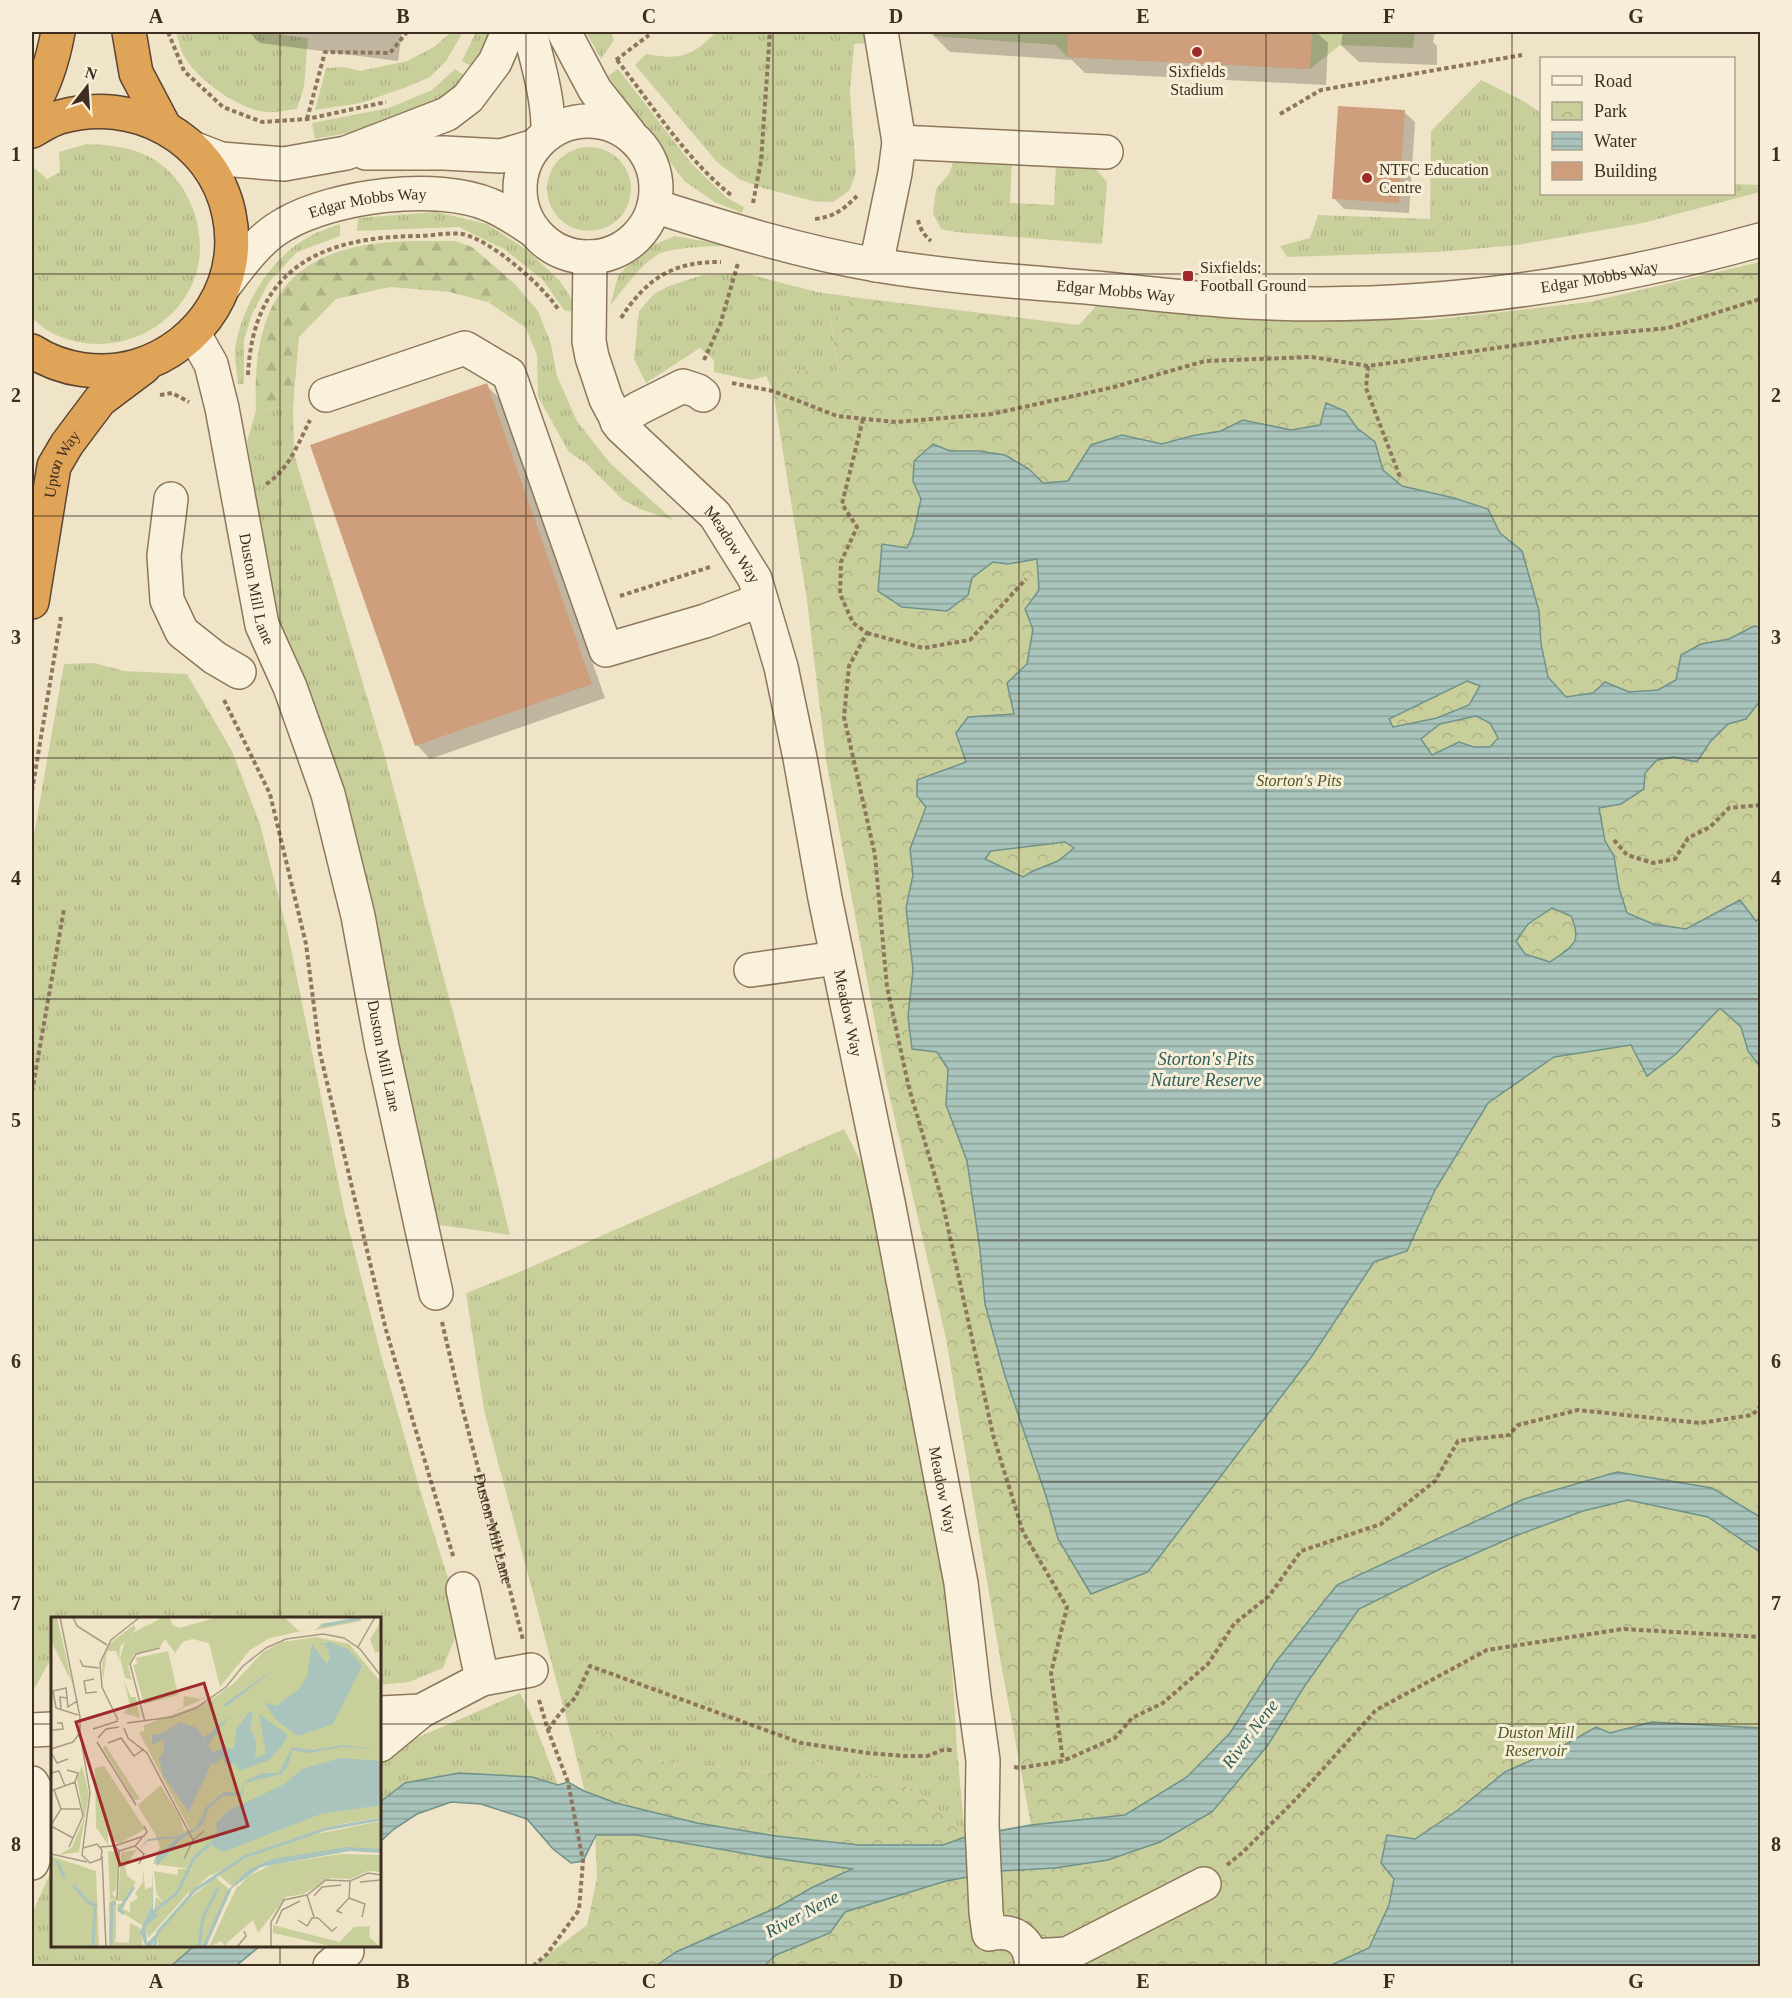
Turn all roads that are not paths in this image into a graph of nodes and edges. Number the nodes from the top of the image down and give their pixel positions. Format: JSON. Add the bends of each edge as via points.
{"nodes":[{"id":1,"x":58,"y":32,"type":"edge"},
{"id":2,"x":129,"y":32,"type":"edge"},
{"id":3,"x":508,"y":32,"type":"edge"},
{"id":4,"x":530,"y":32,"type":"edge"},
{"id":5,"x":564,"y":32,"type":"edge"},
{"id":6,"x":881,"y":32,"type":"edge"},
{"id":7,"x":32,"y":106,"type":"edge"},
{"id":8,"x":164,"y":126,"type":"junction"},
{"id":9,"x":32,"y":130,"type":"edge"},
{"id":10,"x":633,"y":137,"type":"junction"},
{"id":11,"x":541,"y":140,"type":"junction"},
{"id":12,"x":899,"y":142,"type":"junction"},
{"id":13,"x":195,"y":149,"type":"junction"},
{"id":14,"x":1106,"y":152,"type":"dead end"},
{"id":15,"x":346,"y":153,"type":"junction"},
{"id":16,"x":654,"y":206,"type":"junction"},
{"id":17,"x":533,"y":230,"type":"junction"},
{"id":18,"x":1761,"y":240,"type":"edge"},
{"id":19,"x":590,"y":257,"type":"junction"},
{"id":20,"x":876,"y":265,"type":"junction"},
{"id":21,"x":224,"y":286,"type":"junction"},
{"id":22,"x":194,"y":334,"type":"junction"},
{"id":23,"x":32,"y":351,"type":"edge"},
{"id":24,"x":153,"y":361,"type":"junction"},
{"id":25,"x":696,"y":387,"type":"road end"},
{"id":26,"x":326,"y":395,"type":"road end"},
{"id":27,"x":617,"y":422,"type":"junction"},
{"id":28,"x":171,"y":498,"type":"dead end"},
{"id":29,"x":761,"y":600,"type":"junction"},
{"id":30,"x":47,"y":606,"type":"edge"},
{"id":31,"x":239,"y":672,"type":"road end"},
{"id":32,"x":837,"y":958,"type":"junction"},
{"id":33,"x":751,"y":970,"type":"dead end"},
{"id":34,"x":436,"y":1293,"type":"road end"},
{"id":35,"x":463,"y":1589,"type":"road end"},
{"id":36,"x":531,"y":1670,"type":"road end"},
{"id":37,"x":482,"y":1679,"type":"junction"},
{"id":38,"x":421,"y":1711,"type":"junction"},
{"id":39,"x":381,"y":1713,"type":"edge"},
{"id":40,"x":51,"y":1729,"type":"edge"},
{"id":41,"x":32,"y":1730,"type":"edge"},
{"id":42,"x":381,"y":1744,"type":"edge"},
{"id":43,"x":32,"y":1783,"type":"edge"},
{"id":44,"x":51,"y":1816,"type":"edge"},
{"id":45,"x":32,"y":1863,"type":"edge"},
{"id":46,"x":1203,"y":1884,"type":"road end"},
{"id":47,"x":1031,"y":1961,"type":"edge"}],
"edges":[{"from":1,"to":7,"type":"highway","via":[[54,57]]},
{"from":2,"to":8,"type":"highway","via":[[136,74]]},
{"from":3,"to":15,"type":"street","via":[[495,62],[468,98],[447,114]]},
{"from":4,"to":11,"type":"street","via":[[548,120]]},
{"from":5,"to":10,"type":"street","via":[[595,90]]},
{"from":6,"to":12,"type":"street"},
{"from":8,"to":9,"type":"highway","via":[[130,114],[94,110],[59,117]]},
{"from":8,"to":13,"type":"highway"},
{"from":10,"to":11,"type":"street","via":[[606,123],[591,121],[561,126]]},
{"from":10,"to":16,"type":"street","via":[[655,179]]},
{"from":11,"to":15,"type":"street","via":[[501,156]]},
{"from":11,"to":17,"type":"street","via":[[525,161],[520,179],[524,215]]},
{"from":12,"to":14,"type":"street"},
{"from":12,"to":20,"type":"street"},
{"from":13,"to":15,"type":"street","via":[[221,159],[284,164]]},
{"from":13,"to":21,"type":"highway","via":[[216,179],[229,214],[232,250]]},
{"from":16,"to":19,"type":"street","via":[[640,234],[625,246]]},
{"from":16,"to":20,"type":"street","name":"Edgar Mobbs Way","via":[[778,243]]},
{"from":17,"to":19,"type":"street","via":[[559,250]]},
{"from":17,"to":21,"type":"street","name":"Edgar Mobbs Way","via":[[489,204],[460,196],[390,195],[350,200],[318,208],[283,225],[252,250]]},
{"from":18,"to":20,"type":"street","name":"Edgar Mobbs Way","via":[[1660,265],[1527,289],[1317,303],[1247,302]]},
{"from":19,"to":27,"type":"street","name":"Meadow Way","via":[[592,357]]},
{"from":21,"to":22,"type":"highway","via":[[212,311]]},
{"from":22,"to":24,"type":"highway"},
{"from":22,"to":34,"type":"street","name":"Duston Mill Lane","via":[[211,364],[222,408],[262,625],[290,687],[328,794],[358,916],[382,1047]]},
{"from":23,"to":24,"type":"highway","via":[[62,366],[92,371],[123,370]]},
{"from":24,"to":30,"type":"highway","name":"Upton Way","via":[[100,400],[54,466]]},
{"from":25,"to":27,"type":"street","via":[[683,386]]},
{"from":26,"to":29,"type":"street","via":[[465,348],[509,374],[606,650]]},
{"from":27,"to":29,"type":"street","name":"Meadow Way","via":[[715,515],[754,579]]},
{"from":28,"to":31,"type":"street","via":[[164,556],[167,600],[182,632]]},
{"from":29,"to":32,"type":"street","name":"Meadow Way","via":[[800,758]]},
{"from":32,"to":33,"type":"street"},
{"from":32,"to":47,"type":"street","name":"Meadow Way","via":[[888,1202],[960,1584],[983,1760],[981,1825],[988,1934],[999,1931],[1019,1938],[1027,1946]]},
{"from":35,"to":37,"type":"street"},
{"from":36,"to":37,"type":"street"},
{"from":37,"to":38,"type":"street"},
{"from":38,"to":39,"type":"street"},
{"from":38,"to":42,"type":"street"},
{"from":40,"to":41,"type":"street"},
{"from":43,"to":44,"type":"street"},
{"from":44,"to":45,"type":"street"},
{"from":46,"to":47,"type":"street","via":[[1067,1954]]}]}
